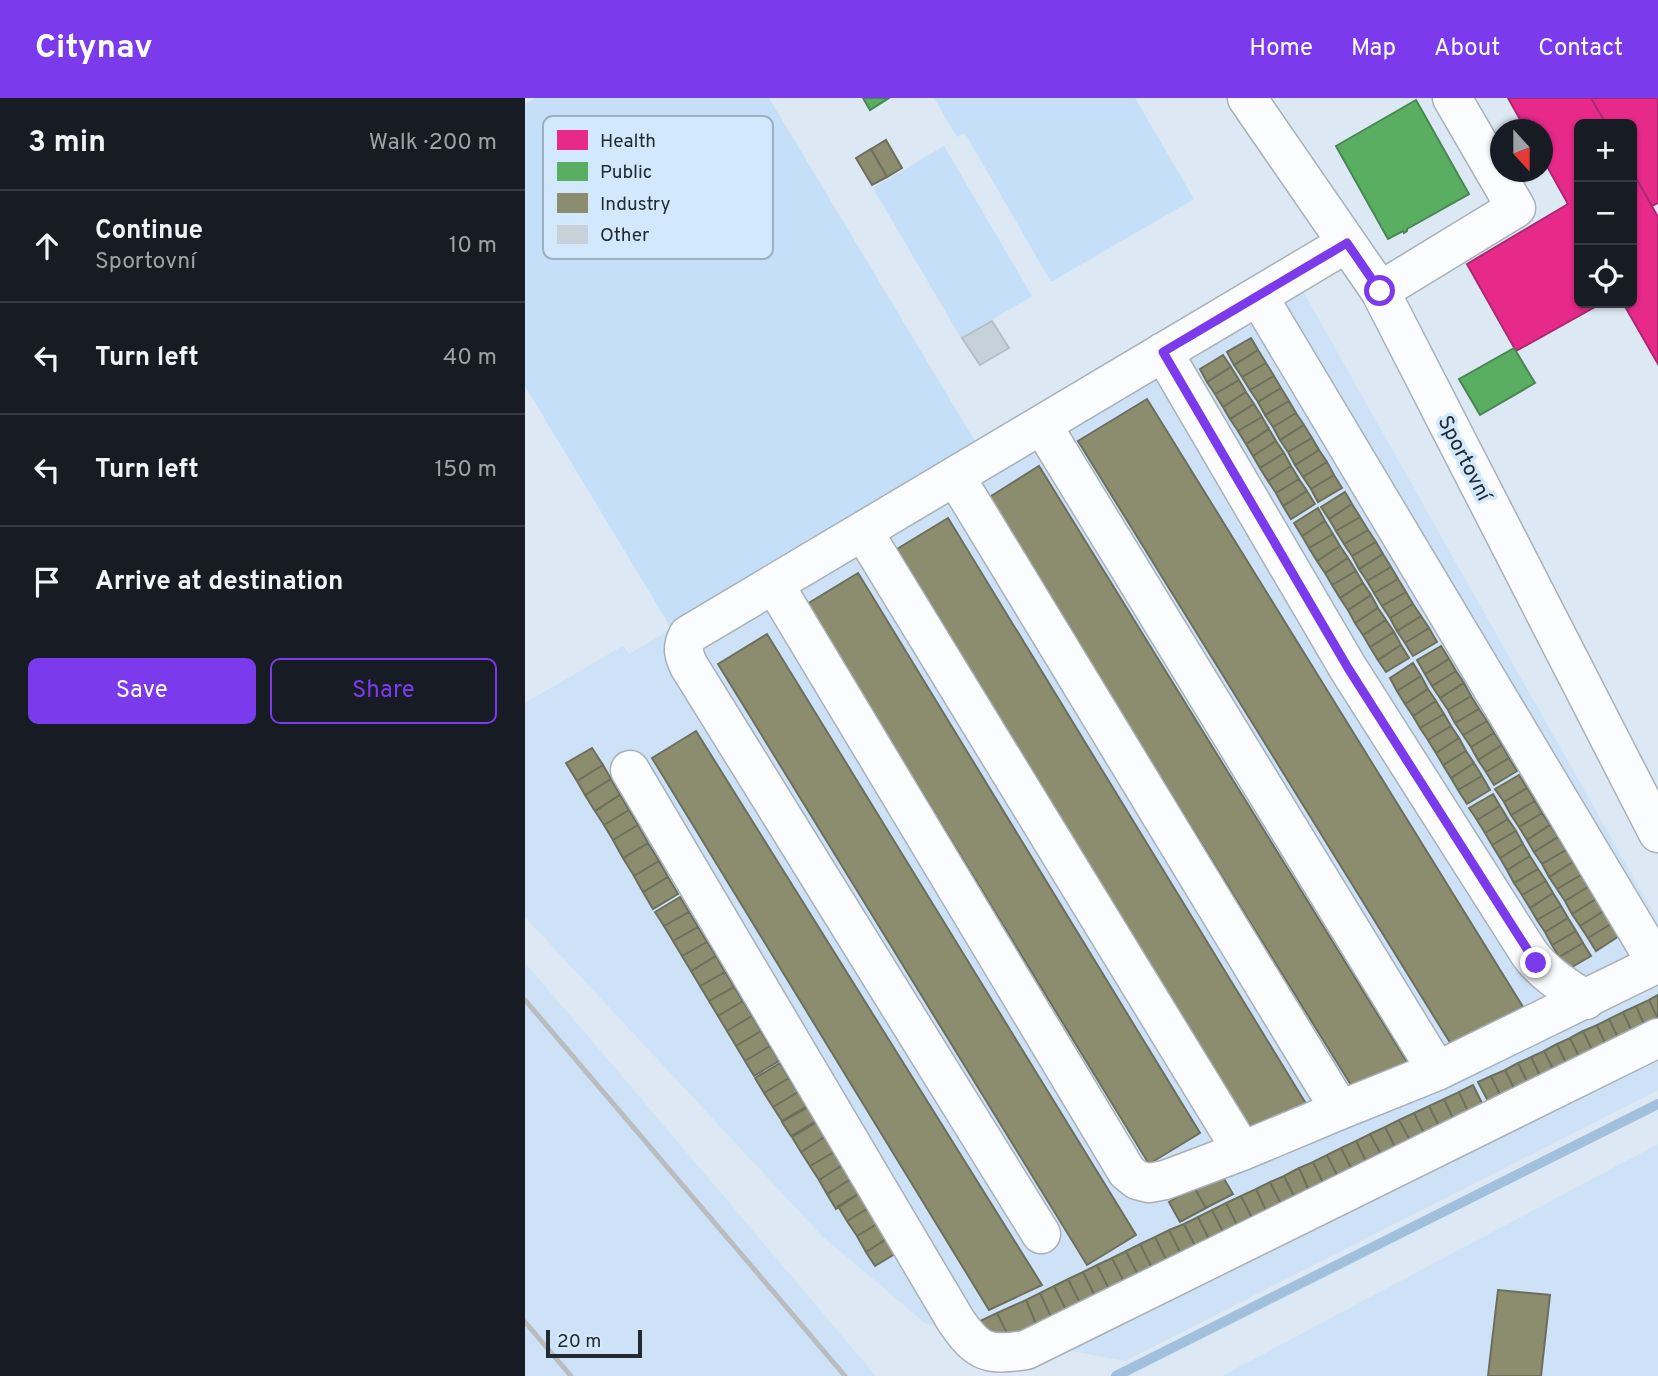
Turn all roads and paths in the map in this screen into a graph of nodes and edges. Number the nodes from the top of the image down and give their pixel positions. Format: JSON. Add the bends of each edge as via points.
{"nodes":[{"id":1,"x":1247,"y":98,"type":"edge"},
{"id":2,"x":1452,"y":98,"type":"edge"},
{"id":3,"x":1347,"y":243,"type":"junction"},
{"id":4,"x":1380,"y":291,"type":"junction"},
{"id":5,"x":1258,"y":296,"type":"junction"},
{"id":6,"x":1163,"y":352,"type":"junction"},
{"id":7,"x":1042,"y":425,"type":"junction"},
{"id":8,"x":955,"y":476,"type":"junction"},
{"id":9,"x":863,"y":531,"type":"junction"},
{"id":10,"x":774,"y":584,"type":"junction"},
{"id":11,"x":630,"y":770,"type":"dead end"},
{"id":12,"x":1658,"y":833,"type":"edge"},
{"id":13,"x":1657,"y":964,"type":"edge"},
{"id":14,"x":1585,"y":1000,"type":"junction"},
{"id":15,"x":1658,"y":1038,"type":"edge"},
{"id":16,"x":1437,"y":1072,"type":"junction"},
{"id":17,"x":1340,"y":1110,"type":"junction"},
{"id":18,"x":1242,"y":1152,"type":"junction"},
{"id":19,"x":1041,"y":1234,"type":"dead end"}],
"edges":[{"from":1,"to":3,"type":"street","name":"Sportovní"},
{"from":2,"to":4,"type":"street","via":[[1516,208]]},
{"from":3,"to":4,"type":"street","name":"Sportovní"},
{"from":3,"to":5,"type":"street"},
{"from":4,"to":12,"type":"street","name":"Sportovní"},
{"from":5,"to":6,"type":"street"},
{"from":5,"to":13,"type":"street"},
{"from":6,"to":7,"type":"street"},
{"from":6,"to":14,"type":"street","via":[[1348,668],[1529,953],[1546,972]]},
{"from":7,"to":8,"type":"street"},
{"from":7,"to":16,"type":"street"},
{"from":8,"to":9,"type":"street"},
{"from":8,"to":17,"type":"street"},
{"from":9,"to":10,"type":"street"},
{"from":9,"to":18,"type":"street"},
{"from":10,"to":18,"type":"street","via":[[1127,1172],[1149,1183]]},
{"from":10,"to":19,"type":"street","via":[[688,635],[683,653]]},
{"from":11,"to":15,"type":"street","via":[[957,1321],[982,1350],[1026,1350]]},
{"from":13,"to":14,"type":"street"},
{"from":14,"to":16,"type":"street"},
{"from":16,"to":17,"type":"street"},
{"from":17,"to":18,"type":"street"}]}
